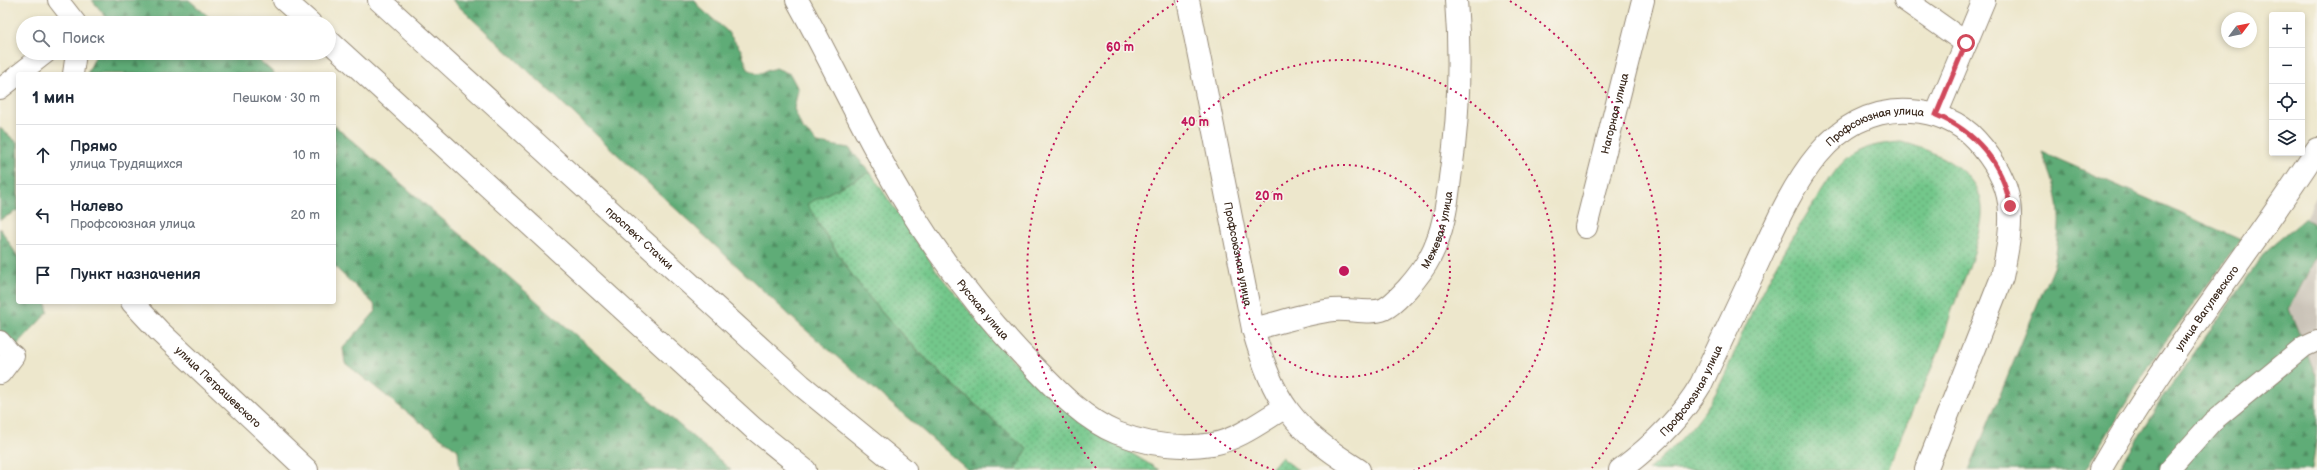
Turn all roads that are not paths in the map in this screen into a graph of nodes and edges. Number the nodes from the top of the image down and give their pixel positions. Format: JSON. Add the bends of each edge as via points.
{"nodes":[{"id":1,"x":58,"y":0,"type":"edge"},
{"id":2,"x":284,"y":0,"type":"edge"},
{"id":3,"x":379,"y":0,"type":"edge"},
{"id":4,"x":797,"y":0,"type":"edge"},
{"id":5,"x":1188,"y":0,"type":"edge"},
{"id":6,"x":1456,"y":0,"type":"edge"},
{"id":7,"x":1643,"y":0,"type":"edge"},
{"id":8,"x":1905,"y":0,"type":"edge"},
{"id":9,"x":1984,"y":0,"type":"edge"},
{"id":10,"x":71,"y":16,"type":"edge"},
{"id":11,"x":302,"y":16,"type":"edge"},
{"id":12,"x":1966,"y":43,"type":"junction"},
{"id":13,"x":336,"y":47,"type":"edge"},
{"id":14,"x":37,"y":60,"type":"edge"},
{"id":15,"x":75,"y":60,"type":"edge"},
{"id":16,"x":21,"y":72,"type":"edge"},
{"id":17,"x":73,"y":72,"type":"edge"},
{"id":18,"x":16,"y":76,"type":"edge"},
{"id":19,"x":0,"y":89,"type":"edge"},
{"id":20,"x":1936,"y":115,"type":"junction"},
{"id":21,"x":2317,"y":149,"type":"edge"},
{"id":22,"x":1586,"y":227,"type":"dead end"},
{"id":23,"x":134,"y":304,"type":"edge"},
{"id":24,"x":1253,"y":329,"type":"junction"},
{"id":25,"x":2317,"y":341,"type":"edge"},
{"id":26,"x":7,"y":348,"type":"edge"},
{"id":27,"x":0,"y":373,"type":"edge"},
{"id":28,"x":1284,"y":408,"type":"junction"},
{"id":29,"x":307,"y":470,"type":"edge"},
{"id":30,"x":805,"y":470,"type":"edge"},
{"id":31,"x":905,"y":470,"type":"edge"},
{"id":32,"x":1359,"y":470,"type":"edge"},
{"id":33,"x":1620,"y":470,"type":"edge"},
{"id":34,"x":1926,"y":470,"type":"edge"},
{"id":35,"x":2100,"y":470,"type":"edge"},
{"id":36,"x":2169,"y":470,"type":"edge"}],
"edges":[{"from":1,"to":10,"type":"lane"},
{"from":2,"to":11,"type":"main road"},
{"from":3,"to":31,"type":"main road","name":"проспект Стачки","via":[[801,385]]},
{"from":4,"to":28,"type":"main road","name":"Русская улица","via":[[876,152],[941,256],[1002,334],[1082,412],[1116,432],[1150,443],[1189,446],[1215,443],[1238,436]]},
{"from":5,"to":24,"type":"main road","name":"Профсоюзная улица"},
{"from":6,"to":24,"type":"main road","name":"Межевая улица","via":[[1460,64],[1454,148],[1446,208],[1430,258],[1397,300],[1384,309],[1332,310]]},
{"from":7,"to":22,"type":"main road","name":"Нагорная улица"},
{"from":8,"to":12,"type":"main road"},
{"from":9,"to":12,"type":"main road"},
{"from":12,"to":20,"type":"main road"},
{"from":13,"to":30,"type":"main road","via":[[753,428]]},
{"from":14,"to":16,"type":"lane"},
{"from":15,"to":17,"type":"lane"},
{"from":18,"to":19,"type":"lane"},
{"from":20,"to":33,"type":"main road","name":"Профсоюзная улица","via":[[1918,111],[1886,111],[1860,120],[1830,141],[1791,193],[1701,384],[1654,442]]},
{"from":20,"to":34,"type":"main road","name":"Профсоюзная улица","via":[[1974,137],[1995,164],[2008,193],[2010,222],[2002,277]]},
{"from":21,"to":35,"type":"main road","name":"улица Вагулевского","via":[[2281,206],[2156,378]]},
{"from":23,"to":29,"type":"main road","name":"улица Петрашевского","via":[[159,331]]},
{"from":24,"to":28,"type":"main road","name":"Профсоюзная улица","via":[[1269,379]]},
{"from":25,"to":36,"type":"lane","via":[[2304,347],[2212,422]]},
{"from":26,"to":27,"type":"main road"},
{"from":28,"to":32,"type":"main road","name":"Профсоюзная улица","via":[[1308,434]]}]}
